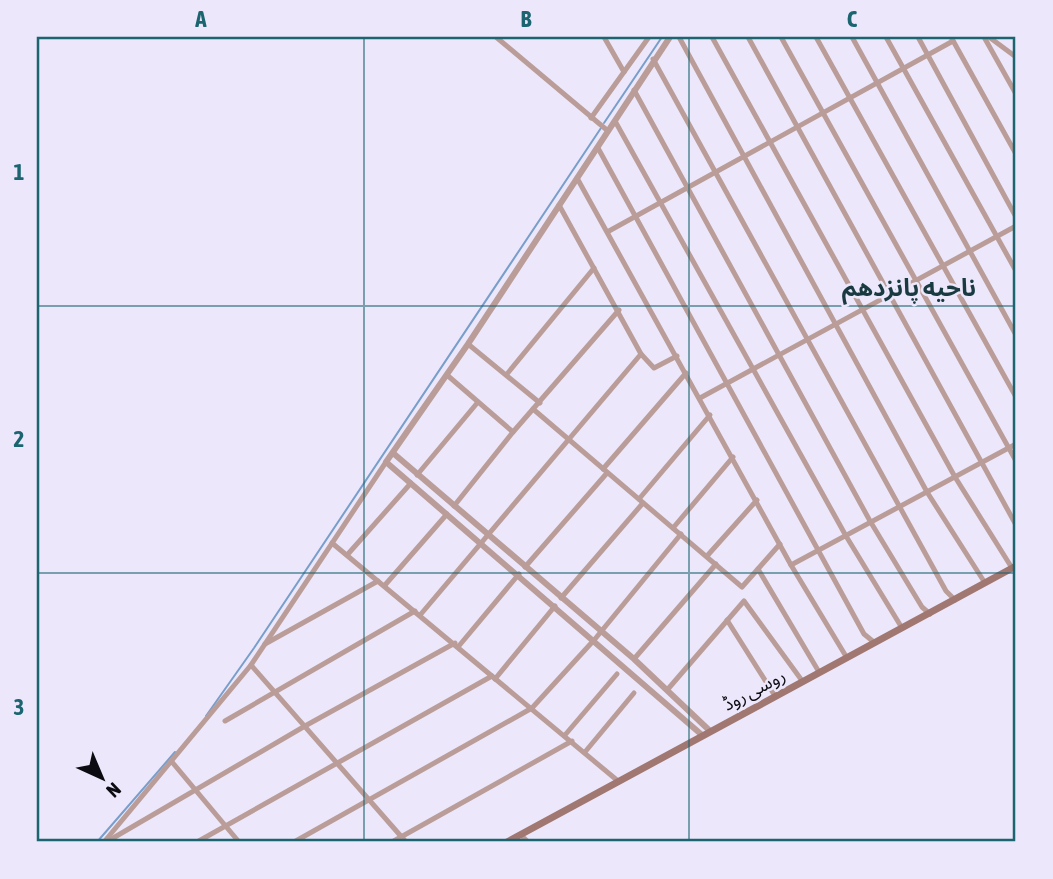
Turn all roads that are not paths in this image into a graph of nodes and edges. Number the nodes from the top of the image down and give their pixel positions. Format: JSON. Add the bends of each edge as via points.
{"nodes":[{"id":1,"x":496,"y":37,"type":"edge"},
{"id":2,"x":604,"y":37,"type":"edge"},
{"id":3,"x":640,"y":37,"type":"edge"},
{"id":4,"x":649,"y":37,"type":"edge"},
{"id":5,"x":670,"y":37,"type":"edge"},
{"id":6,"x":679,"y":37,"type":"edge"},
{"id":7,"x":712,"y":37,"type":"edge"},
{"id":8,"x":748,"y":37,"type":"edge"},
{"id":9,"x":781,"y":37,"type":"edge"},
{"id":10,"x":816,"y":37,"type":"edge"},
{"id":11,"x":852,"y":37,"type":"edge"},
{"id":12,"x":886,"y":37,"type":"edge"},
{"id":13,"x":918,"y":37,"type":"edge"},
{"id":14,"x":986,"y":37,"type":"edge"},
{"id":15,"x":952,"y":39,"type":"edge"},
{"id":16,"x":644,"y":43,"type":"junction"},
{"id":17,"x":928,"y":54,"type":"junction"},
{"id":18,"x":1016,"y":57,"type":"edge"},
{"id":19,"x":653,"y":59,"type":"junction"},
{"id":20,"x":904,"y":68,"type":"junction"},
{"id":21,"x":624,"y":72,"type":"junction"},
{"id":22,"x":877,"y":83,"type":"junction"},
{"id":23,"x":633,"y":90,"type":"junction"},
{"id":24,"x":1016,"y":94,"type":"edge"},
{"id":25,"x":851,"y":97,"type":"junction"},
{"id":26,"x":823,"y":113,"type":"junction"},
{"id":27,"x":592,"y":119,"type":"junction"},
{"id":28,"x":615,"y":121,"type":"junction"},
{"id":29,"x":797,"y":126,"type":"junction"},
{"id":30,"x":606,"y":131,"type":"junction"},
{"id":31,"x":771,"y":141,"type":"junction"},
{"id":32,"x":598,"y":148,"type":"junction"},
{"id":33,"x":1016,"y":154,"type":"edge"},
{"id":34,"x":745,"y":155,"type":"junction"},
{"id":35,"x":715,"y":171,"type":"junction"},
{"id":36,"x":578,"y":178,"type":"junction"},
{"id":37,"x":687,"y":186,"type":"junction"},
{"id":38,"x":660,"y":201,"type":"junction"},
{"id":39,"x":559,"y":205,"type":"junction"},
{"id":40,"x":634,"y":217,"type":"junction"},
{"id":41,"x":1016,"y":217,"type":"edge"},
{"id":42,"x":1016,"y":226,"type":"edge"},
{"id":43,"x":609,"y":231,"type":"junction"},
{"id":44,"x":997,"y":236,"type":"junction"},
{"id":45,"x":969,"y":251,"type":"junction"},
{"id":46,"x":944,"y":265,"type":"junction"},
{"id":47,"x":594,"y":268,"type":"junction"},
{"id":48,"x":1016,"y":271,"type":"edge"},
{"id":49,"x":918,"y":279,"type":"junction"},
{"id":50,"x":891,"y":295,"type":"junction"},
{"id":51,"x":863,"y":308,"type":"junction"},
{"id":52,"x":618,"y":310,"type":"junction"},
{"id":53,"x":835,"y":324,"type":"junction"},
{"id":54,"x":1016,"y":335,"type":"edge"},
{"id":55,"x":808,"y":339,"type":"junction"},
{"id":56,"x":468,"y":344,"type":"junction"},
{"id":57,"x":641,"y":354,"type":"junction"},
{"id":58,"x":781,"y":354,"type":"junction"},
{"id":59,"x":677,"y":356,"type":"junction"},
{"id":60,"x":754,"y":368,"type":"junction"},
{"id":61,"x":686,"y":373,"type":"junction"},
{"id":62,"x":447,"y":374,"type":"junction"},
{"id":63,"x":506,"y":374,"type":"junction"},
{"id":64,"x":725,"y":383,"type":"junction"},
{"id":65,"x":1016,"y":397,"type":"edge"},
{"id":66,"x":700,"y":398,"type":"junction"},
{"id":67,"x":478,"y":402,"type":"junction"},
{"id":68,"x":540,"y":403,"type":"junction"},
{"id":69,"x":533,"y":409,"type":"junction"},
{"id":70,"x":710,"y":415,"type":"junction"},
{"id":71,"x":513,"y":432,"type":"junction"},
{"id":72,"x":569,"y":440,"type":"junction"},
{"id":73,"x":1016,"y":444,"type":"edge"},
{"id":74,"x":1009,"y":448,"type":"junction"},
{"id":75,"x":393,"y":453,"type":"junction"},
{"id":76,"x":733,"y":457,"type":"junction"},
{"id":77,"x":1016,"y":461,"type":"edge"},
{"id":78,"x":386,"y":462,"type":"junction"},
{"id":79,"x":982,"y":462,"type":"junction"},
{"id":80,"x":605,"y":471,"type":"junction"},
{"id":81,"x":417,"y":475,"type":"junction"},
{"id":82,"x":955,"y":477,"type":"junction"},
{"id":83,"x":411,"y":482,"type":"junction"},
{"id":84,"x":927,"y":492,"type":"junction"},
{"id":85,"x":757,"y":500,"type":"junction"},
{"id":86,"x":641,"y":501,"type":"junction"},
{"id":87,"x":454,"y":506,"type":"junction"},
{"id":88,"x":900,"y":507,"type":"junction"},
{"id":89,"x":448,"y":514,"type":"junction"},
{"id":90,"x":870,"y":521,"type":"junction"},
{"id":91,"x":1016,"y":525,"type":"edge"},
{"id":92,"x":673,"y":528,"type":"junction"},
{"id":93,"x":681,"y":534,"type":"junction"},
{"id":94,"x":846,"y":536,"type":"junction"},
{"id":95,"x":488,"y":537,"type":"junction"},
{"id":96,"x":332,"y":543,"type":"junction"},
{"id":97,"x":482,"y":544,"type":"junction"},
{"id":98,"x":780,"y":544,"type":"junction"},
{"id":99,"x":819,"y":551,"type":"junction"},
{"id":100,"x":348,"y":554,"type":"junction"},
{"id":101,"x":707,"y":556,"type":"junction"},
{"id":102,"x":716,"y":564,"type":"junction"},
{"id":103,"x":791,"y":565,"type":"junction"},
{"id":104,"x":525,"y":567,"type":"junction"},
{"id":105,"x":1014,"y":567,"type":"edge"},
{"id":106,"x":758,"y":569,"type":"junction"},
{"id":107,"x":519,"y":574,"type":"junction"},
{"id":108,"x":378,"y":581,"type":"junction"},
{"id":109,"x":985,"y":583,"type":"junction"},
{"id":110,"x":385,"y":585,"type":"junction"},
{"id":111,"x":561,"y":598,"type":"junction"},
{"id":112,"x":955,"y":600,"type":"junction"},
{"id":113,"x":556,"y":606,"type":"junction"},
{"id":114,"x":418,"y":612,"type":"junction"},
{"id":115,"x":930,"y":614,"type":"junction"},
{"id":116,"x":727,"y":620,"type":"junction"},
{"id":117,"x":902,"y":628,"type":"junction"},
{"id":118,"x":600,"y":631,"type":"junction"},
{"id":119,"x":595,"y":639,"type":"junction"},
{"id":120,"x":876,"y":643,"type":"junction"},
{"id":121,"x":264,"y":645,"type":"junction"},
{"id":122,"x":457,"y":645,"type":"junction"},
{"id":123,"x":847,"y":658,"type":"junction"},
{"id":124,"x":634,"y":659,"type":"junction"},
{"id":125,"x":251,"y":665,"type":"junction"},
{"id":126,"x":818,"y":672,"type":"junction"},
{"id":127,"x":617,"y":674,"type":"dead end"},
{"id":128,"x":493,"y":677,"type":"junction"},
{"id":129,"x":803,"y":682,"type":"junction"},
{"id":130,"x":668,"y":689,"type":"junction"},
{"id":131,"x":274,"y":691,"type":"junction"},
{"id":132,"x":634,"y":693,"type":"dead end"},
{"id":133,"x":775,"y":696,"type":"junction"},
{"id":134,"x":532,"y":708,"type":"junction"},
{"id":135,"x":225,"y":721,"type":"dead end"},
{"id":136,"x":305,"y":726,"type":"junction"},
{"id":137,"x":706,"y":733,"type":"junction"},
{"id":138,"x":565,"y":735,"type":"junction"},
{"id":139,"x":572,"y":741,"type":"junction"},
{"id":140,"x":585,"y":752,"type":"junction"},
{"id":141,"x":172,"y":762,"type":"junction"},
{"id":142,"x":339,"y":765,"type":"junction"},
{"id":143,"x":618,"y":781,"type":"junction"},
{"id":144,"x":194,"y":790,"type":"junction"},
{"id":145,"x":370,"y":800,"type":"junction"},
{"id":146,"x":225,"y":826,"type":"junction"},
{"id":147,"x":521,"y":835,"type":"junction"},
{"id":148,"x":404,"y":840,"type":"edge"},
{"id":149,"x":104,"y":842,"type":"edge"},
{"id":150,"x":197,"y":842,"type":"edge"},
{"id":151,"x":239,"y":842,"type":"edge"},
{"id":152,"x":294,"y":842,"type":"edge"},
{"id":153,"x":392,"y":842,"type":"edge"},
{"id":154,"x":508,"y":842,"type":"edge"},
{"id":155,"x":528,"y":842,"type":"edge"}],
"edges":[{"from":1,"to":27,"type":"street"},
{"from":2,"to":21,"type":"street"},
{"from":3,"to":16,"type":"street"},
{"from":4,"to":16,"type":"street"},
{"from":5,"to":19,"type":"street"},
{"from":6,"to":34,"type":"street"},
{"from":7,"to":31,"type":"street"},
{"from":8,"to":29,"type":"street"},
{"from":9,"to":26,"type":"street"},
{"from":10,"to":25,"type":"street"},
{"from":11,"to":22,"type":"street"},
{"from":12,"to":20,"type":"street"},
{"from":13,"to":17,"type":"street"},
{"from":14,"to":18,"type":"street"},
{"from":14,"to":24,"type":"street"},
{"from":15,"to":17,"type":"street"},
{"from":15,"to":33,"type":"street"},
{"from":16,"to":21,"type":"street"},
{"from":17,"to":20,"type":"street"},
{"from":17,"to":41,"type":"street"},
{"from":19,"to":23,"type":"street"},
{"from":19,"to":35,"type":"street"},
{"from":20,"to":22,"type":"street"},
{"from":20,"to":44,"type":"street"},
{"from":21,"to":27,"type":"street"},
{"from":22,"to":25,"type":"street"},
{"from":22,"to":45,"type":"street"},
{"from":23,"to":28,"type":"street"},
{"from":23,"to":37,"type":"street"},
{"from":25,"to":26,"type":"street"},
{"from":25,"to":46,"type":"street"},
{"from":26,"to":29,"type":"street"},
{"from":26,"to":49,"type":"street"},
{"from":27,"to":30,"type":"street"},
{"from":28,"to":30,"type":"street"},
{"from":28,"to":38,"type":"street"},
{"from":29,"to":31,"type":"street"},
{"from":29,"to":50,"type":"street"},
{"from":30,"to":32,"type":"street"},
{"from":31,"to":34,"type":"street"},
{"from":31,"to":51,"type":"street"},
{"from":32,"to":36,"type":"street"},
{"from":32,"to":40,"type":"street"},
{"from":34,"to":35,"type":"street"},
{"from":34,"to":53,"type":"street"},
{"from":35,"to":37,"type":"street"},
{"from":35,"to":55,"type":"street"},
{"from":36,"to":39,"type":"street"},
{"from":36,"to":43,"type":"street"},
{"from":37,"to":38,"type":"street"},
{"from":37,"to":58,"type":"street"},
{"from":38,"to":40,"type":"street"},
{"from":38,"to":60,"type":"street"},
{"from":39,"to":47,"type":"street"},
{"from":39,"to":56,"type":"street"},
{"from":40,"to":43,"type":"street"},
{"from":40,"to":64,"type":"street"},
{"from":42,"to":44,"type":"street"},
{"from":43,"to":59,"type":"street"},
{"from":44,"to":45,"type":"street"},
{"from":44,"to":48,"type":"street"},
{"from":45,"to":46,"type":"street"},
{"from":45,"to":54,"type":"street"},
{"from":46,"to":49,"type":"street"},
{"from":46,"to":65,"type":"street"},
{"from":47,"to":52,"type":"street"},
{"from":47,"to":63,"type":"street"},
{"from":49,"to":50,"type":"street"},
{"from":49,"to":74,"type":"street"},
{"from":50,"to":51,"type":"street"},
{"from":50,"to":79,"type":"street"},
{"from":51,"to":53,"type":"street"},
{"from":51,"to":82,"type":"street"},
{"from":52,"to":57,"type":"street"},
{"from":52,"to":68,"type":"street"},
{"from":53,"to":55,"type":"street"},
{"from":53,"to":84,"type":"street"},
{"from":55,"to":58,"type":"street"},
{"from":55,"to":88,"type":"street"},
{"from":56,"to":62,"type":"street"},
{"from":56,"to":63,"type":"street"},
{"from":57,"to":59,"type":"street","via":[[654,368]]},
{"from":57,"to":72,"type":"street"},
{"from":58,"to":60,"type":"street"},
{"from":58,"to":90,"type":"street"},
{"from":59,"to":61,"type":"street"},
{"from":60,"to":64,"type":"street"},
{"from":60,"to":94,"type":"street"},
{"from":61,"to":66,"type":"street"},
{"from":61,"to":80,"type":"street"},
{"from":62,"to":67,"type":"street"},
{"from":62,"to":75,"type":"street"},
{"from":63,"to":68,"type":"street"},
{"from":64,"to":66,"type":"street"},
{"from":64,"to":99,"type":"street"},
{"from":66,"to":70,"type":"street"},
{"from":67,"to":71,"type":"street"},
{"from":67,"to":81,"type":"street"},
{"from":68,"to":69,"type":"street"},
{"from":69,"to":71,"type":"street"},
{"from":69,"to":72,"type":"street"},
{"from":70,"to":76,"type":"street"},
{"from":70,"to":86,"type":"street"},
{"from":71,"to":87,"type":"street"},
{"from":72,"to":80,"type":"street"},
{"from":72,"to":95,"type":"street"},
{"from":73,"to":74,"type":"street"},
{"from":74,"to":77,"type":"street"},
{"from":74,"to":79,"type":"street"},
{"from":75,"to":78,"type":"street"},
{"from":75,"to":81,"type":"street"},
{"from":76,"to":85,"type":"street"},
{"from":76,"to":92,"type":"street"},
{"from":78,"to":83,"type":"street"},
{"from":78,"to":96,"type":"street"},
{"from":79,"to":82,"type":"street"},
{"from":79,"to":91,"type":"street"},
{"from":80,"to":86,"type":"street"},
{"from":80,"to":104,"type":"street"},
{"from":81,"to":87,"type":"street"},
{"from":82,"to":84,"type":"street"},
{"from":82,"to":105,"type":"street"},
{"from":83,"to":89,"type":"street"},
{"from":83,"to":100,"type":"street"},
{"from":84,"to":88,"type":"street"},
{"from":84,"to":109,"type":"street"},
{"from":85,"to":98,"type":"street"},
{"from":85,"to":101,"type":"street"},
{"from":86,"to":92,"type":"street"},
{"from":86,"to":111,"type":"street"},
{"from":87,"to":95,"type":"street"},
{"from":88,"to":90,"type":"street"},
{"from":88,"to":112,"type":"street"},
{"from":89,"to":97,"type":"street"},
{"from":89,"to":110,"type":"street"},
{"from":90,"to":94,"type":"street"},
{"from":90,"to":115,"type":"street"},
{"from":92,"to":93,"type":"street"},
{"from":93,"to":101,"type":"street"},
{"from":93,"to":118,"type":"street"},
{"from":94,"to":99,"type":"street"},
{"from":94,"to":117,"type":"street"},
{"from":95,"to":97,"type":"street"},
{"from":95,"to":104,"type":"street"},
{"from":96,"to":100,"type":"street"},
{"from":96,"to":121,"type":"street"},
{"from":97,"to":107,"type":"street"},
{"from":97,"to":114,"type":"street"},
{"from":98,"to":103,"type":"street"},
{"from":98,"to":106,"type":"street"},
{"from":99,"to":103,"type":"street"},
{"from":99,"to":120,"type":"street","via":[[864,634]]},
{"from":100,"to":108,"type":"street"},
{"from":101,"to":102,"type":"street"},
{"from":102,"to":106,"type":"street","via":[[742,587]]},
{"from":102,"to":124,"type":"street"},
{"from":103,"to":123,"type":"street"},
{"from":104,"to":111,"type":"street"},
{"from":105,"to":109,"type":"main road","name":"روسی روڈ"},
{"from":106,"to":126,"type":"street"},
{"from":107,"to":113,"type":"street"},
{"from":107,"to":122,"type":"street"},
{"from":108,"to":110,"type":"street"},
{"from":108,"to":121,"type":"street"},
{"from":109,"to":112,"type":"main road","name":"روسی روڈ"},
{"from":110,"to":114,"type":"street"},
{"from":111,"to":118,"type":"street"},
{"from":112,"to":115,"type":"main road","name":"روسی روڈ"},
{"from":113,"to":119,"type":"street"},
{"from":113,"to":128,"type":"street"},
{"from":114,"to":122,"type":"street"},
{"from":114,"to":131,"type":"street"},
{"from":115,"to":117,"type":"main road","name":"روسی روڈ"},
{"from":116,"to":129,"type":"street","via":[[744,601]]},
{"from":116,"to":130,"type":"street"},
{"from":116,"to":133,"type":"street"},
{"from":117,"to":120,"type":"main road","name":"روسی روڈ"},
{"from":118,"to":119,"type":"street"},
{"from":118,"to":124,"type":"street"},
{"from":119,"to":134,"type":"street"},
{"from":119,"to":137,"type":"street"},
{"from":120,"to":123,"type":"main road","name":"روسی روڈ"},
{"from":121,"to":125,"type":"street"},
{"from":122,"to":128,"type":"street"},
{"from":122,"to":136,"type":"street"},
{"from":123,"to":126,"type":"main road","name":"روسی روڈ"},
{"from":124,"to":130,"type":"street"},
{"from":125,"to":131,"type":"street"},
{"from":125,"to":141,"type":"street"},
{"from":126,"to":129,"type":"main road","name":"روسی روڈ"},
{"from":127,"to":138,"type":"street"},
{"from":128,"to":134,"type":"street"},
{"from":128,"to":142,"type":"street"},
{"from":129,"to":133,"type":"main road","name":"روسی روڈ"},
{"from":130,"to":137,"type":"street"},
{"from":131,"to":135,"type":"street"},
{"from":131,"to":136,"type":"street"},
{"from":132,"to":140,"type":"street"},
{"from":133,"to":137,"type":"main road","name":"روسی روڈ"},
{"from":134,"to":138,"type":"street"},
{"from":134,"to":145,"type":"street"},
{"from":136,"to":142,"type":"street"},
{"from":136,"to":144,"type":"street"},
{"from":137,"to":143,"type":"main road","name":"روسی روڈ"},
{"from":138,"to":139,"type":"street"},
{"from":139,"to":140,"type":"street"},
{"from":139,"to":148,"type":"street"},
{"from":140,"to":143,"type":"street"},
{"from":141,"to":144,"type":"street"},
{"from":141,"to":149,"type":"street"},
{"from":142,"to":145,"type":"street"},
{"from":142,"to":146,"type":"street"},
{"from":143,"to":147,"type":"main road","name":"روسی روڈ"},
{"from":144,"to":146,"type":"street"},
{"from":144,"to":149,"type":"street"},
{"from":145,"to":148,"type":"street"},
{"from":145,"to":152,"type":"street"},
{"from":146,"to":150,"type":"street"},
{"from":146,"to":151,"type":"street"},
{"from":147,"to":154,"type":"main road","name":"روسی روڈ"},
{"from":147,"to":155,"type":"street"},
{"from":148,"to":153,"type":"street"}]}
